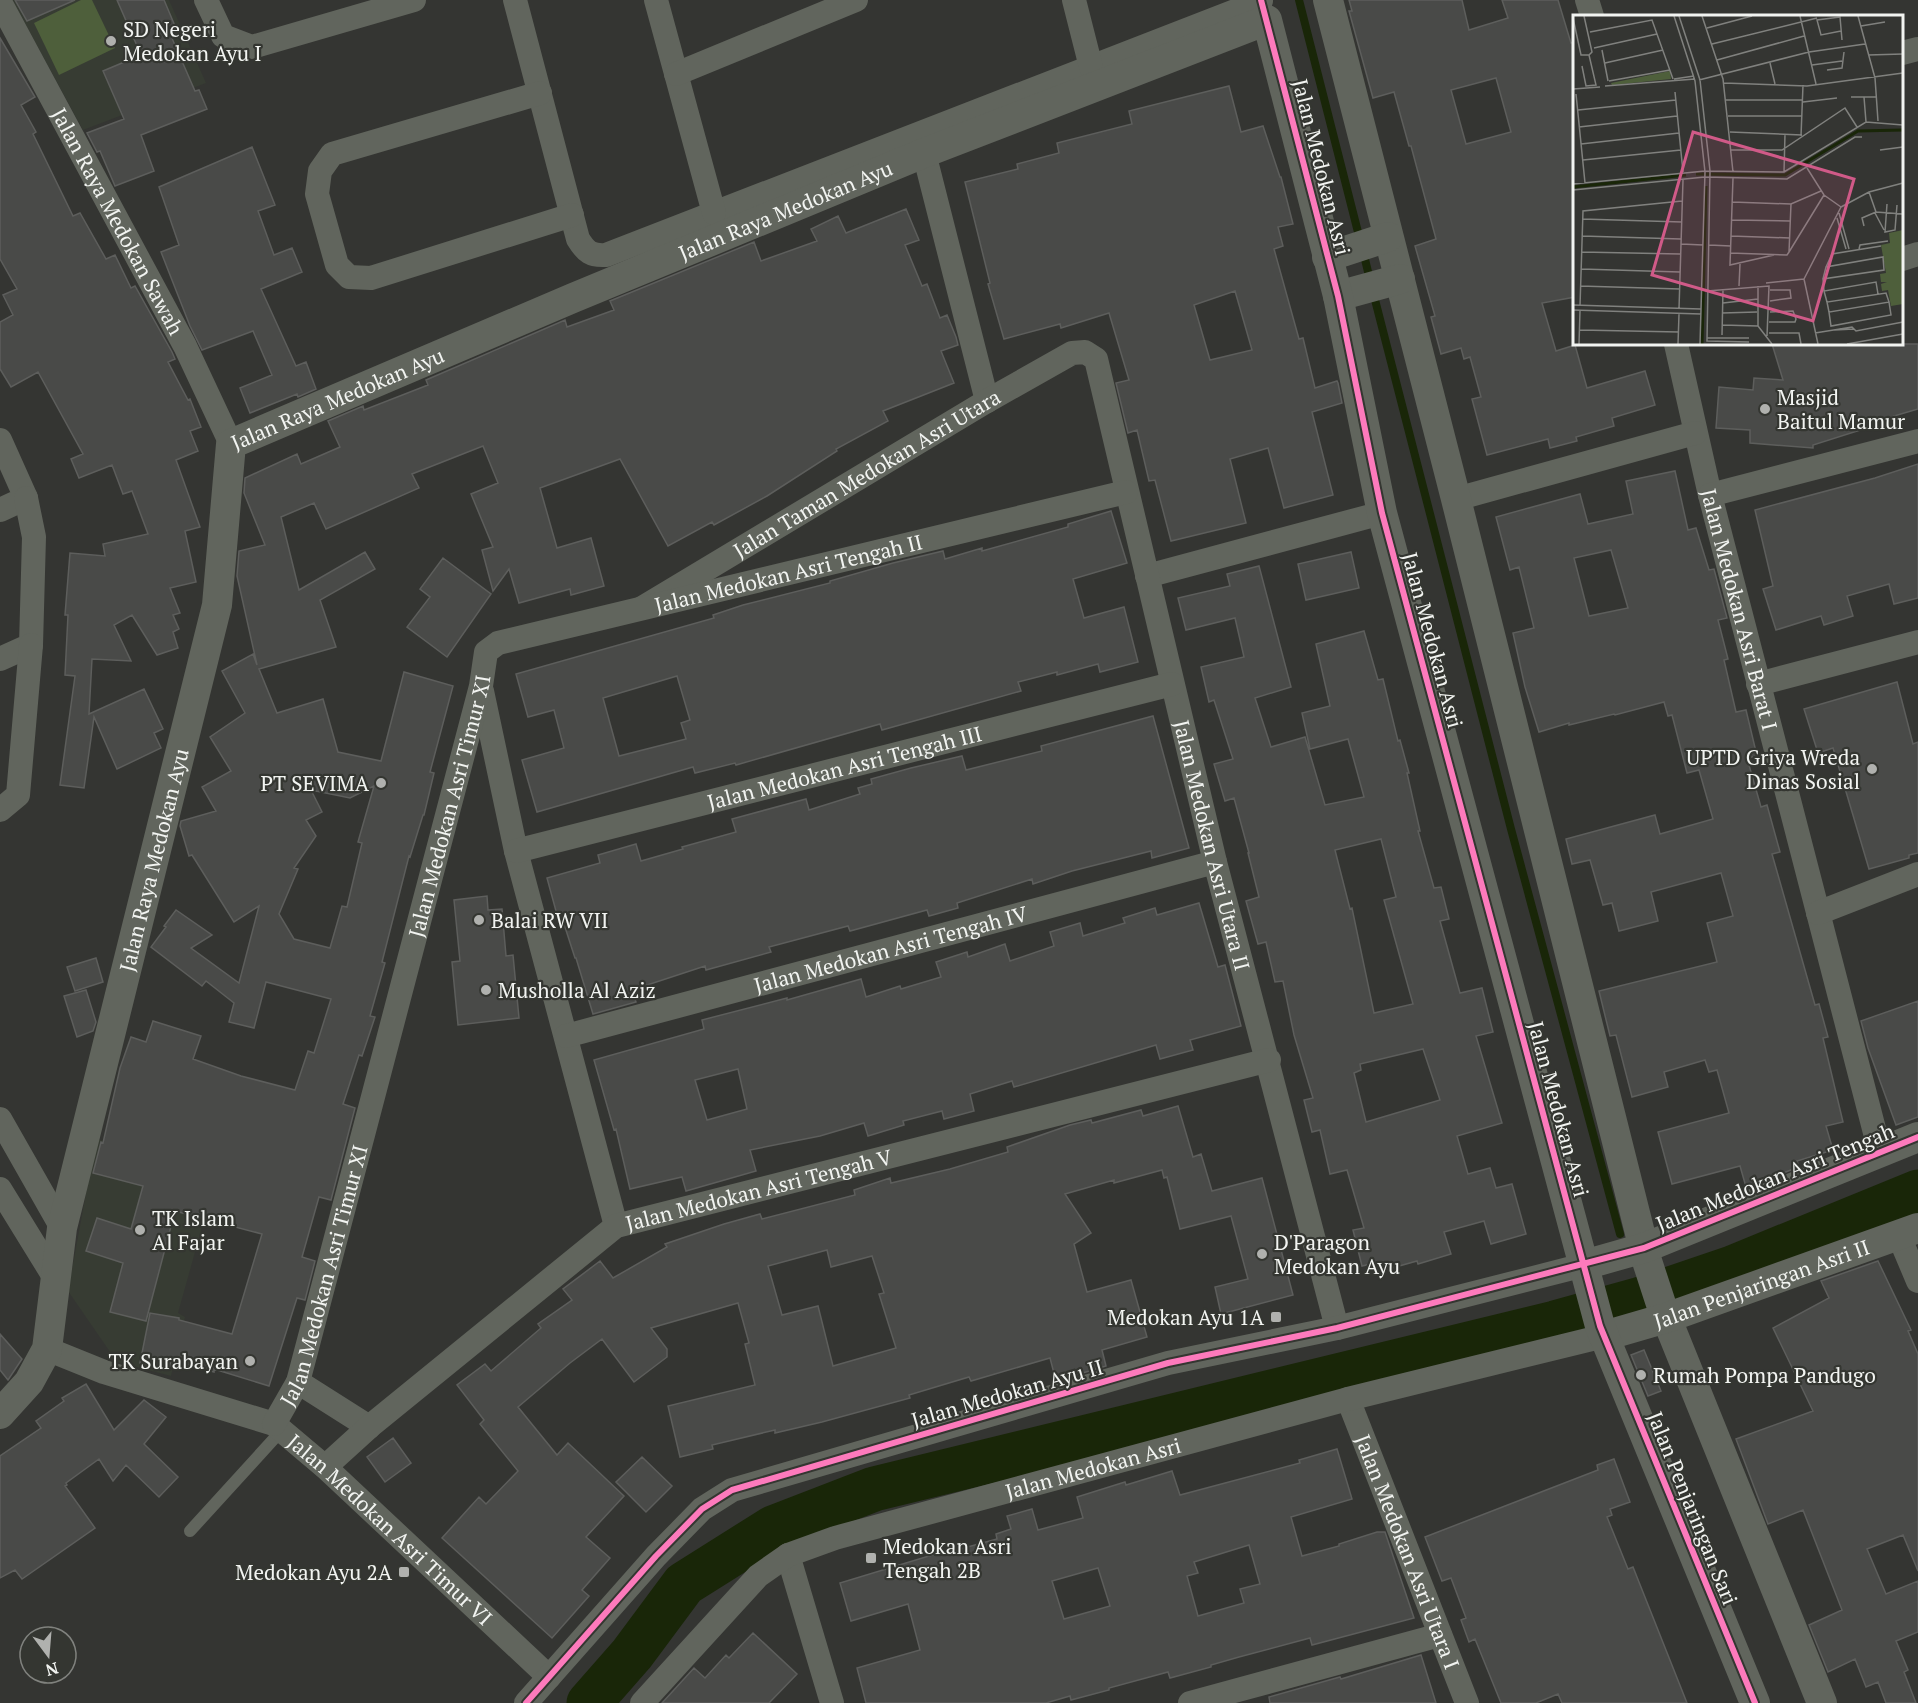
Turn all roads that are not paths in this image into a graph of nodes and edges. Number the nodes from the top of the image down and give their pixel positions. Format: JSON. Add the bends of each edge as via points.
{"nodes":[{"id":1,"x":206,"y":0,"type":"edge"},
{"id":2,"x":414,"y":0,"type":"edge"},
{"id":3,"x":515,"y":0,"type":"edge"},
{"id":4,"x":656,"y":0,"type":"edge"},
{"id":5,"x":856,"y":0,"type":"edge"},
{"id":6,"x":1074,"y":0,"type":"edge"},
{"id":7,"x":1328,"y":0,"type":"edge"},
{"id":8,"x":1587,"y":0,"type":"edge"},
{"id":9,"x":0,"y":2,"type":"edge"},
{"id":10,"x":1263,"y":7,"type":"edge"},
{"id":11,"x":1592,"y":15,"type":"edge"},
{"id":12,"x":1918,"y":49,"type":"edge"},
{"id":13,"x":1903,"y":53,"type":"edge"},
{"id":14,"x":1091,"y":67,"type":"junction"},
{"id":15,"x":676,"y":74,"type":"junction"},
{"id":16,"x":540,"y":93,"type":"junction"},
{"id":17,"x":924,"y":153,"type":"junction"},
{"id":18,"x":714,"y":213,"type":"junction"},
{"id":19,"x":572,"y":215,"type":"junction"},
{"id":20,"x":1383,"y":239,"type":"junction"},
{"id":21,"x":1918,"y":254,"type":"edge"},
{"id":22,"x":1334,"y":255,"type":"junction"},
{"id":23,"x":1903,"y":259,"type":"edge"},
{"id":24,"x":1395,"y":280,"type":"junction"},
{"id":25,"x":1347,"y":294,"type":"junction"},
{"id":26,"x":1676,"y":345,"type":"edge"},
{"id":27,"x":1096,"y":359,"type":"joint"},
{"id":28,"x":987,"y":400,"type":"junction"},
{"id":29,"x":1695,"y":433,"type":"junction"},
{"id":30,"x":0,"y":440,"type":"edge"},
{"id":31,"x":1918,"y":441,"type":"edge"},
{"id":32,"x":231,"y":444,"type":"junction"},
{"id":33,"x":1126,"y":492,"type":"junction"},
{"id":34,"x":1710,"y":495,"type":"junction"},
{"id":35,"x":26,"y":498,"type":"junction"},
{"id":36,"x":1456,"y":499,"type":"junction"},
{"id":37,"x":0,"y":510,"type":"edge"},
{"id":38,"x":1382,"y":513,"type":"junction"},
{"id":39,"x":1147,"y":576,"type":"junction"},
{"id":40,"x":642,"y":608,"type":"junction"},
{"id":41,"x":1918,"y":642,"type":"edge"},
{"id":42,"x":31,"y":645,"type":"junction"},
{"id":43,"x":0,"y":659,"type":"edge"},
{"id":44,"x":1172,"y":684,"type":"junction"},
{"id":45,"x":1758,"y":684,"type":"junction"},
{"id":46,"x":481,"y":686,"type":"junction"},
{"id":47,"x":0,"y":810,"type":"edge"},
{"id":48,"x":516,"y":851,"type":"junction"},
{"id":49,"x":1215,"y":862,"type":"junction"},
{"id":50,"x":1918,"y":874,"type":"edge"},
{"id":51,"x":1818,"y":914,"type":"junction"},
{"id":52,"x":566,"y":1036,"type":"junction"},
{"id":53,"x":1269,"y":1060,"type":"junction"},
{"id":54,"x":0,"y":1119,"type":"edge"},
{"id":55,"x":1918,"y":1137,"type":"edge"},
{"id":56,"x":1880,"y":1152,"type":"junction"},
{"id":57,"x":0,"y":1189,"type":"edge"},
{"id":58,"x":616,"y":1226,"type":"junction"},
{"id":59,"x":62,"y":1228,"type":"junction"},
{"id":60,"x":1908,"y":1232,"type":"edge"},
{"id":61,"x":1645,"y":1254,"type":"junction"},
{"id":62,"x":1585,"y":1269,"type":"junction"},
{"id":63,"x":56,"y":1280,"type":"junction"},
{"id":64,"x":1918,"y":1281,"type":"edge"},
{"id":65,"x":1664,"y":1312,"type":"junction"},
{"id":66,"x":1337,"y":1328,"type":"junction"},
{"id":67,"x":1602,"y":1331,"type":"junction"},
{"id":68,"x":47,"y":1349,"type":"junction"},
{"id":69,"x":298,"y":1382,"type":"junction"},
{"id":70,"x":1348,"y":1399,"type":"junction"},
{"id":71,"x":0,"y":1414,"type":"edge"},
{"id":72,"x":369,"y":1426,"type":"junction"},
{"id":73,"x":278,"y":1427,"type":"junction"},
{"id":74,"x":325,"y":1467,"type":"junction"},
{"id":75,"x":190,"y":1531,"type":"dead end"},
{"id":76,"x":788,"y":1555,"type":"junction"},
{"id":77,"x":1440,"y":1635,"type":"junction"},
{"id":78,"x":549,"y":1677,"type":"junction"},
{"id":79,"x":526,"y":1703,"type":"edge"},
{"id":80,"x":642,"y":1703,"type":"edge"},
{"id":81,"x":832,"y":1703,"type":"edge"},
{"id":82,"x":1190,"y":1703,"type":"edge"},
{"id":83,"x":1467,"y":1703,"type":"edge"},
{"id":84,"x":1755,"y":1703,"type":"edge"},
{"id":85,"x":1822,"y":1703,"type":"edge"}],
"edges":[{"from":1,"to":2,"type":"street","via":[[224,36],[252,47]]},
{"from":3,"to":16,"type":"street"},
{"from":4,"to":15,"type":"street"},
{"from":5,"to":15,"type":"street"},
{"from":6,"to":14,"type":"street"},
{"from":7,"to":20,"type":"street"},
{"from":8,"to":11,"type":"street"},
{"from":9,"to":32,"type":"street","name":"Jalan Raya Medokan Sawah","via":[[185,346]]},
{"from":10,"to":14,"type":"street"},
{"from":10,"to":17,"type":"street","name":"Jalan Raya Medokan Ayu"},
{"from":10,"to":22,"type":"street","name":"Jalan Medokan Asri"},
{"from":12,"to":13,"type":"street"},
{"from":14,"to":18,"type":"street"},
{"from":15,"to":18,"type":"street"},
{"from":16,"to":19,"type":"street"},
{"from":16,"to":19,"type":"street","via":[[332,154],[320,171],[317,194],[337,265],[349,277],[371,278]]},
{"from":17,"to":28,"type":"street"},
{"from":17,"to":32,"type":"street","name":"Jalan Raya Medokan Ayu"},
{"from":18,"to":19,"type":"street","via":[[595,256],[585,251],[578,239]]},
{"from":20,"to":22,"type":"street"},
{"from":20,"to":24,"type":"street"},
{"from":21,"to":23,"type":"street"},
{"from":22,"to":25,"type":"street","name":"Jalan Medokan Asri"},
{"from":24,"to":25,"type":"street"},
{"from":24,"to":36,"type":"street"},
{"from":25,"to":38,"type":"street","name":"Jalan Medokan Asri"},
{"from":26,"to":29,"type":"street","name":"Jalan Medokan Asri Barat I"},
{"from":27,"to":28,"type":"street","name":"Jalan Taman Medokan Asri Utara","via":[[1085,352],[1072,353]]},
{"from":27,"to":33,"type":"street","name":"Jalan Medokan Asri Utara II"},
{"from":28,"to":40,"type":"street","name":"Jalan Taman Medokan Asri Utara"},
{"from":29,"to":34,"type":"street","name":"Jalan Medokan Asri Barat I"},
{"from":29,"to":36,"type":"street"},
{"from":30,"to":35,"type":"street"},
{"from":31,"to":34,"type":"street"},
{"from":32,"to":59,"type":"street","name":"Jalan Raya Medokan Ayu","via":[[217,605]]},
{"from":33,"to":39,"type":"street","name":"Jalan Medokan Asri Utara II"},
{"from":33,"to":40,"type":"street","name":"Jalan Medokan Asri Tengah II"},
{"from":34,"to":45,"type":"street","name":"Jalan Medokan Asri Barat I"},
{"from":35,"to":37,"type":"street"},
{"from":35,"to":42,"type":"street","via":[[34,537]]},
{"from":36,"to":61,"type":"street"},
{"from":38,"to":39,"type":"street"},
{"from":38,"to":62,"type":"street","name":"Jalan Medokan Asri"},
{"from":39,"to":44,"type":"street","name":"Jalan Medokan Asri Utara II"},
{"from":40,"to":46,"type":"street","name":"Jalan Medokan Asri Tengah II","via":[[498,644],[486,652]]},
{"from":41,"to":45,"type":"street"},
{"from":42,"to":43,"type":"street"},
{"from":42,"to":47,"type":"street","via":[[18,795]]},
{"from":44,"to":48,"type":"street","name":"Jalan Medokan Asri Tengah III"},
{"from":44,"to":49,"type":"street","name":"Jalan Medokan Asri Utara II"},
{"from":45,"to":51,"type":"street","name":"Jalan Medokan Asri Barat I"},
{"from":46,"to":48,"type":"street","name":"Jalan Medokan Asri Timur XI"},
{"from":46,"to":69,"type":"street","name":"Jalan Medokan Asri Timur XI"},
{"from":48,"to":52,"type":"street","name":"Jalan Medokan Asri Timur XI"},
{"from":49,"to":52,"type":"street","name":"Jalan Medokan Asri Tengah IV"},
{"from":49,"to":53,"type":"street","name":"Jalan Medokan Asri Utara II"},
{"from":50,"to":51,"type":"street"},
{"from":51,"to":56,"type":"street","name":"Jalan Medokan Asri Barat I"},
{"from":52,"to":58,"type":"street","name":"Jalan Medokan Asri Timur XI"},
{"from":53,"to":58,"type":"street","name":"Jalan Medokan Asri Tengah V"},
{"from":53,"to":66,"type":"street","name":"Jalan Medokan Asri Utara II"},
{"from":54,"to":59,"type":"street"},
{"from":55,"to":56,"type":"street","name":"Jalan Medokan Asri Tengah"},
{"from":56,"to":61,"type":"street","name":"Jalan Medokan Asri Tengah"},
{"from":57,"to":63,"type":"street"},
{"from":58,"to":72,"type":"street","name":"Jalan Medokan Asri Tengah V"},
{"from":59,"to":63,"type":"street","name":"Jalan Raya Medokan Ayu"},
{"from":60,"to":64,"type":"street"},
{"from":60,"to":65,"type":"street","name":"Jalan Penjaringan Asri II"},
{"from":61,"to":62,"type":"street"},
{"from":61,"to":65,"type":"street"},
{"from":62,"to":66,"type":"street","name":"Jalan Medokan Ayu II"},
{"from":62,"to":67,"type":"street","name":"Jalan Medokan Asri"},
{"from":63,"to":68,"type":"street","name":"Jalan Raya Medokan Ayu"},
{"from":65,"to":67,"type":"street","name":"Jalan Penjaringan Asri II"},
{"from":65,"to":85,"type":"street"},
{"from":66,"to":78,"type":"street","name":"Jalan Medokan Ayu II","via":[[1168,1363],[732,1490],[702,1509],[656,1556]]},
{"from":67,"to":70,"type":"street","name":"Jalan Medokan Asri"},
{"from":67,"to":84,"type":"street","name":"Jalan Penjaringan Sari"},
{"from":68,"to":71,"type":"street","via":[[29,1382]]},
{"from":68,"to":73,"type":"street","name":"Jalan Medokan Asri Timur VI","via":[[104,1372]]},
{"from":69,"to":72,"type":"street"},
{"from":69,"to":73,"type":"street","name":"Jalan Medokan Asri Timur XI"},
{"from":70,"to":76,"type":"street","name":"Jalan Medokan Asri","via":[[835,1538]]},
{"from":70,"to":77,"type":"street","name":"Jalan Medokan Asri Utara I"},
{"from":72,"to":74,"type":"street","name":"Jalan Medokan Asri Tengah V"},
{"from":73,"to":74,"type":"street","name":"Jalan Medokan Asri Timur VI"},
{"from":73,"to":75,"type":"lane"},
{"from":74,"to":78,"type":"street","name":"Jalan Medokan Asri Timur VI"},
{"from":76,"to":80,"type":"street","name":"Jalan Medokan Asri","via":[[758,1576]]},
{"from":76,"to":81,"type":"street"},
{"from":77,"to":82,"type":"street"},
{"from":77,"to":83,"type":"street","name":"Jalan Medokan Asri Utara I"},
{"from":78,"to":79,"type":"street","name":"Jalan Medokan Ayu II"}]}
